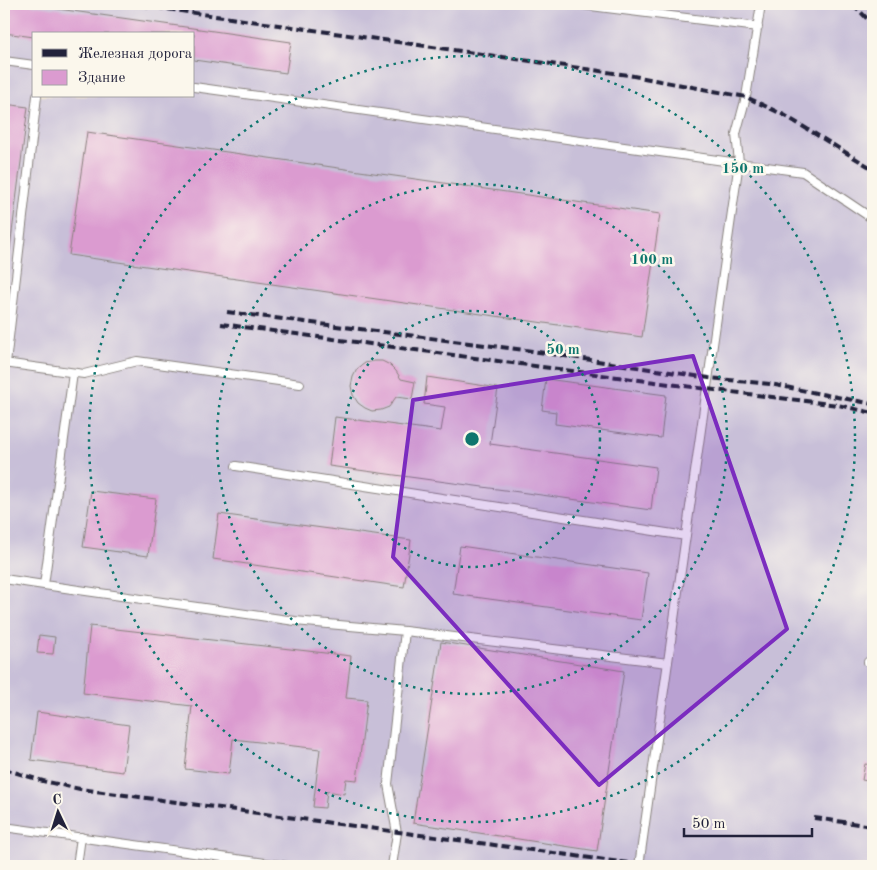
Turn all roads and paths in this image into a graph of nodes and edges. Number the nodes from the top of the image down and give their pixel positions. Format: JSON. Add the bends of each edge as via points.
{"nodes":[{"id":1,"x":575,"y":4,"type":"edge"},
{"id":2,"x":761,"y":4,"type":"edge"},
{"id":3,"x":758,"y":27,"type":"junction"},
{"id":4,"x":4,"y":61,"type":"edge"},
{"id":5,"x":32,"y":65,"type":"edge"},
{"id":6,"x":195,"y":87,"type":"edge"},
{"id":7,"x":37,"y":98,"type":"edge"},
{"id":8,"x":740,"y":162,"type":"junction"},
{"id":9,"x":873,"y":219,"type":"edge"},
{"id":10,"x":5,"y":363,"type":"edge"},
{"id":11,"x":73,"y":373,"type":"junction"},
{"id":12,"x":300,"y":384,"type":"dead end"},
{"id":13,"x":236,"y":466,"type":"dead end"},
{"id":14,"x":686,"y":536,"type":"junction"},
{"id":15,"x":4,"y":579,"type":"edge"},
{"id":16,"x":44,"y":585,"type":"junction"},
{"id":17,"x":405,"y":631,"type":"junction"},
{"id":18,"x":668,"y":663,"type":"junction"},
{"id":19,"x":4,"y":827,"type":"edge"},
{"id":20,"x":80,"y":837,"type":"junction"},
{"id":21,"x":234,"y":863,"type":"edge"},
{"id":22,"x":77,"y":866,"type":"edge"},
{"id":23,"x":287,"y":866,"type":"edge"},
{"id":24,"x":392,"y":866,"type":"edge"},
{"id":25,"x":639,"y":866,"type":"edge"}],
"edges":[{"from":1,"to":3,"type":"lane"},
{"from":2,"to":3,"type":"lane"},
{"from":3,"to":8,"type":"lane","via":[[736,134]]},
{"from":4,"to":5,"type":"lane"},
{"from":6,"to":8,"type":"lane"},
{"from":7,"to":10,"type":"lane"},
{"from":8,"to":9,"type":"lane","via":[[803,172]]},
{"from":8,"to":14,"type":"lane"},
{"from":10,"to":11,"type":"lane"},
{"from":11,"to":12,"type":"lane","via":[[84,374],[137,361]]},
{"from":11,"to":16,"type":"lane"},
{"from":13,"to":14,"type":"lane"},
{"from":14,"to":18,"type":"lane"},
{"from":15,"to":16,"type":"lane"},
{"from":16,"to":17,"type":"lane","via":[[295,621]]},
{"from":17,"to":18,"type":"lane"},
{"from":17,"to":24,"type":"lane","via":[[388,784],[397,832]]},
{"from":18,"to":25,"type":"lane"},
{"from":19,"to":20,"type":"lane"},
{"from":20,"to":21,"type":"lane"},
{"from":20,"to":22,"type":"lane"},
{"from":21,"to":23,"type":"lane"}]}
